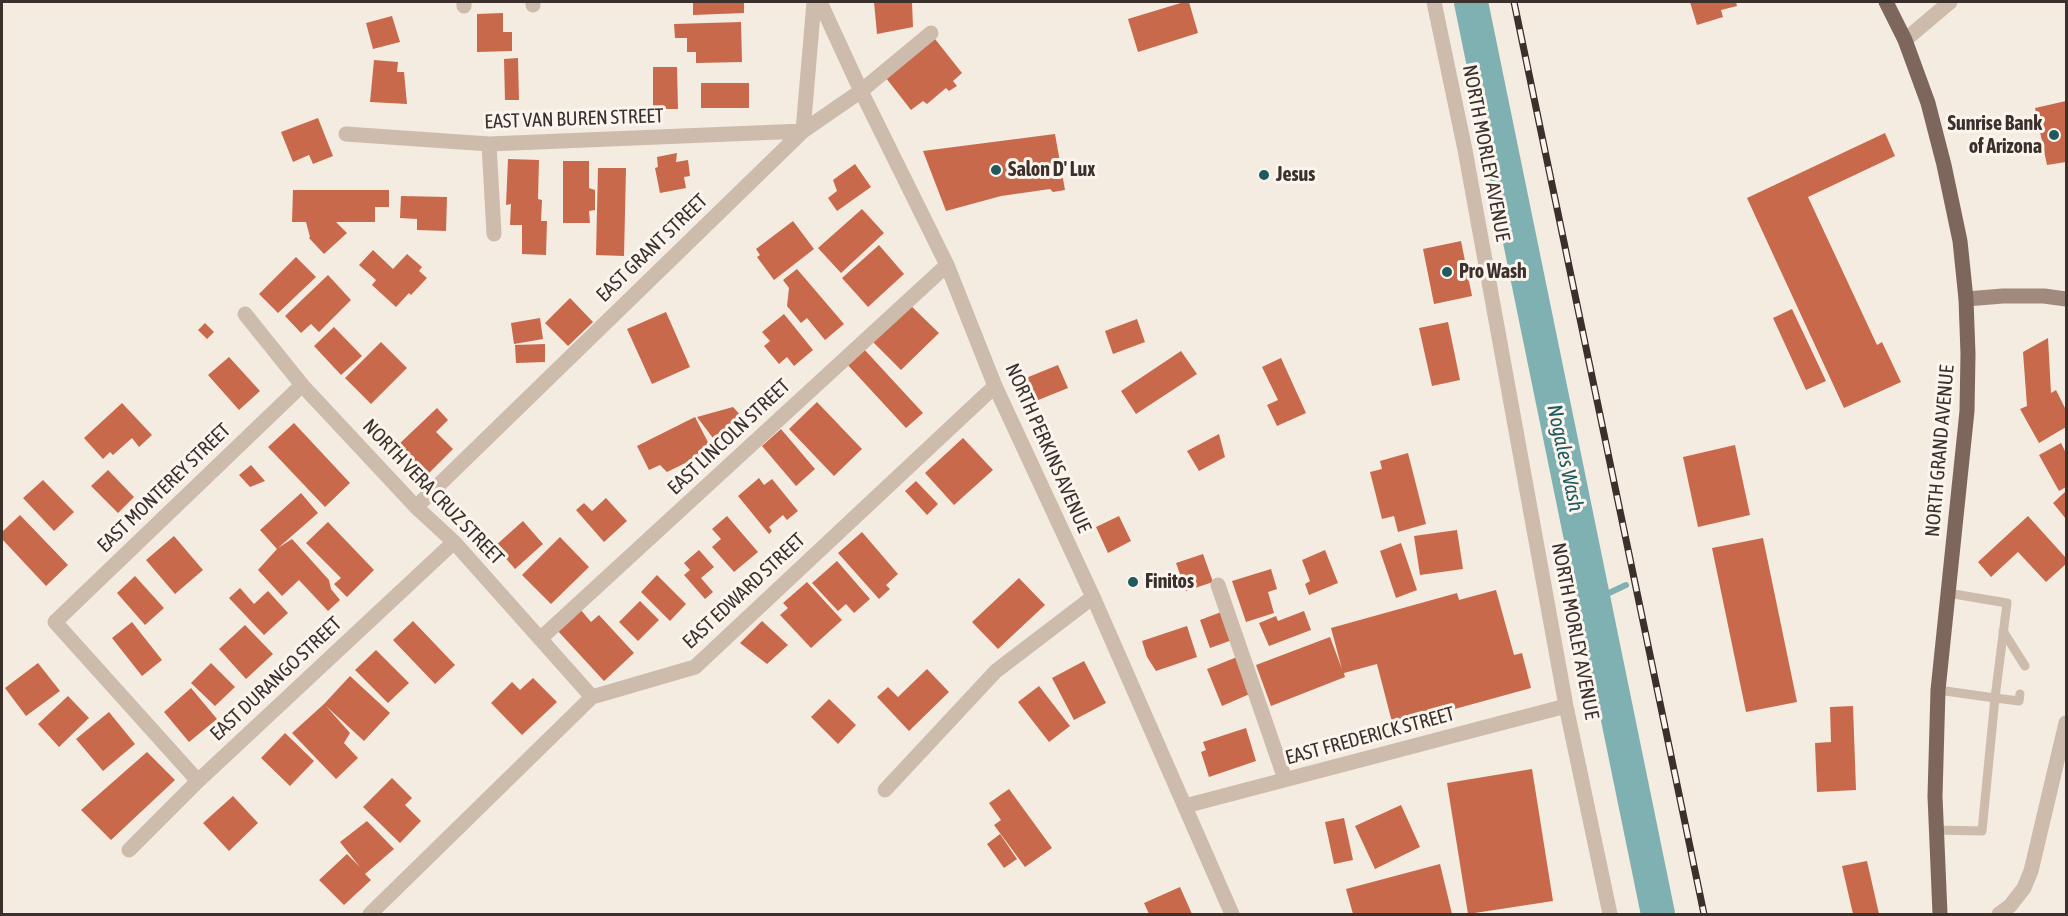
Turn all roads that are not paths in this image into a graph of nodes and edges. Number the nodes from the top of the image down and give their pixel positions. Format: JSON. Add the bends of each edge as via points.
{"nodes":[{"id":1,"x":814,"y":2,"type":"edge"},
{"id":2,"x":820,"y":2,"type":"edge"},
{"id":3,"x":1434,"y":2,"type":"edge"},
{"id":4,"x":1886,"y":2,"type":"edge"},
{"id":5,"x":1950,"y":2,"type":"edge"},
{"id":6,"x":931,"y":33,"type":"dead end"},
{"id":7,"x":1905,"y":40,"type":"junction"},
{"id":8,"x":861,"y":91,"type":"junction"},
{"id":9,"x":803,"y":131,"type":"junction"},
{"id":10,"x":346,"y":134,"type":"dead end"},
{"id":11,"x":489,"y":144,"type":"junction"},
{"id":12,"x":494,"y":234,"type":"dead end"},
{"id":13,"x":947,"y":265,"type":"junction"},
{"id":14,"x":1966,"y":299,"type":"junction"},
{"id":15,"x":2067,"y":299,"type":"edge"},
{"id":16,"x":245,"y":314,"type":"dead end"},
{"id":17,"x":302,"y":385,"type":"junction"},
{"id":18,"x":995,"y":386,"type":"junction"},
{"id":19,"x":416,"y":507,"type":"junction"},
{"id":20,"x":454,"y":542,"type":"junction"},
{"id":21,"x":1218,"y":585,"type":"dead end"},
{"id":22,"x":1948,"y":593,"type":"junction"},
{"id":23,"x":1093,"y":597,"type":"junction"},
{"id":24,"x":2004,"y":631,"type":"junction"},
{"id":25,"x":540,"y":639,"type":"junction"},
{"id":26,"x":2025,"y":666,"type":"dead end"},
{"id":27,"x":1938,"y":690,"type":"junction"},
{"id":28,"x":2020,"y":694,"type":"dead end"},
{"id":29,"x":592,"y":697,"type":"junction"},
{"id":30,"x":1995,"y":698,"type":"junction"},
{"id":31,"x":1566,"y":706,"type":"junction"},
{"id":32,"x":2067,"y":723,"type":"edge"},
{"id":33,"x":1285,"y":779,"type":"junction"},
{"id":34,"x":198,"y":781,"type":"junction"},
{"id":35,"x":885,"y":790,"type":"dead end"},
{"id":36,"x":1185,"y":807,"type":"junction"},
{"id":37,"x":1936,"y":830,"type":"junction"},
{"id":38,"x":129,"y":850,"type":"dead end"},
{"id":39,"x":369,"y":915,"type":"edge"},
{"id":40,"x":1232,"y":915,"type":"edge"},
{"id":41,"x":1610,"y":915,"type":"edge"},
{"id":42,"x":1940,"y":915,"type":"edge"},
{"id":43,"x":1999,"y":915,"type":"edge"}],
"edges":[{"from":1,"to":9,"type":"street"},
{"from":2,"to":8,"type":"street","name":"NORTH PERKINS AVENUE"},
{"from":3,"to":31,"type":"street","name":"NORTH MORLEY AVENUE","via":[[1467,160]]},
{"from":4,"to":7,"type":"main road","name":"NORTH GRAND AVENUE"},
{"from":5,"to":7,"type":"street"},
{"from":6,"to":8,"type":"street","name":"EAST GRANT STREET"},
{"from":7,"to":14,"type":"main road","name":"NORTH GRAND AVENUE","via":[[1928,103],[1944,165],[1960,241]]},
{"from":8,"to":9,"type":"street","name":"EAST GRANT STREET"},
{"from":8,"to":13,"type":"street","name":"NORTH PERKINS AVENUE"},
{"from":9,"to":11,"type":"street","name":"EAST VAN BUREN STREET"},
{"from":9,"to":19,"type":"street","name":"EAST GRANT STREET"},
{"from":10,"to":11,"type":"street","name":"EAST VAN BUREN STREET"},
{"from":11,"to":12,"type":"street"},
{"from":13,"to":18,"type":"street","name":"NORTH PERKINS AVENUE"},
{"from":13,"to":25,"type":"street","name":"EAST LINCOLN STREET"},
{"from":14,"to":15,"type":"street"},
{"from":14,"to":22,"type":"main road","name":"NORTH GRAND AVENUE","via":[[1967,411]]},
{"from":16,"to":17,"type":"street","name":"NORTH VERA CRUZ STREET"},
{"from":17,"to":19,"type":"street","name":"NORTH VERA CRUZ STREET"},
{"from":17,"to":34,"type":"street","name":"EAST MONTEREY STREET","via":[[55,622]]},
{"from":18,"to":23,"type":"street","name":"NORTH PERKINS AVENUE"},
{"from":18,"to":29,"type":"street","name":"EAST EDWARD STREET","via":[[695,667]]},
{"from":19,"to":20,"type":"street","name":"NORTH VERA CRUZ STREET"},
{"from":20,"to":25,"type":"street","name":"NORTH VERA CRUZ STREET"},
{"from":20,"to":34,"type":"street","name":"EAST DURANGO STREET"},
{"from":21,"to":33,"type":"street"},
{"from":22,"to":24,"type":"lane","via":[[2007,603]]},
{"from":22,"to":27,"type":"main road","name":"NORTH GRAND AVENUE"},
{"from":23,"to":35,"type":"street","via":[[996,671]]},
{"from":23,"to":36,"type":"street","name":"NORTH PERKINS AVENUE"},
{"from":24,"to":26,"type":"lane"},
{"from":24,"to":30,"type":"lane"},
{"from":25,"to":29,"type":"street","name":"NORTH VERA CRUZ STREET"},
{"from":27,"to":30,"type":"lane"},
{"from":27,"to":37,"type":"main road","name":"NORTH GRAND AVENUE"},
{"from":28,"to":30,"type":"lane","via":[[2019,701]]},
{"from":29,"to":39,"type":"street","name":"EAST EDWARD STREET"},
{"from":30,"to":37,"type":"lane","via":[[1982,831]]},
{"from":31,"to":33,"type":"street","name":"EAST FREDERICK STREET"},
{"from":31,"to":41,"type":"street","name":"NORTH MORLEY AVENUE"},
{"from":32,"to":43,"type":"street","via":[[2031,871],[2024,888]]},
{"from":33,"to":36,"type":"street","name":"EAST FREDERICK STREET"},
{"from":34,"to":38,"type":"street","name":"EAST DURANGO STREET"},
{"from":36,"to":40,"type":"street","name":"NORTH PERKINS AVENUE"},
{"from":37,"to":42,"type":"main road","name":"NORTH GRAND AVENUE"}]}
